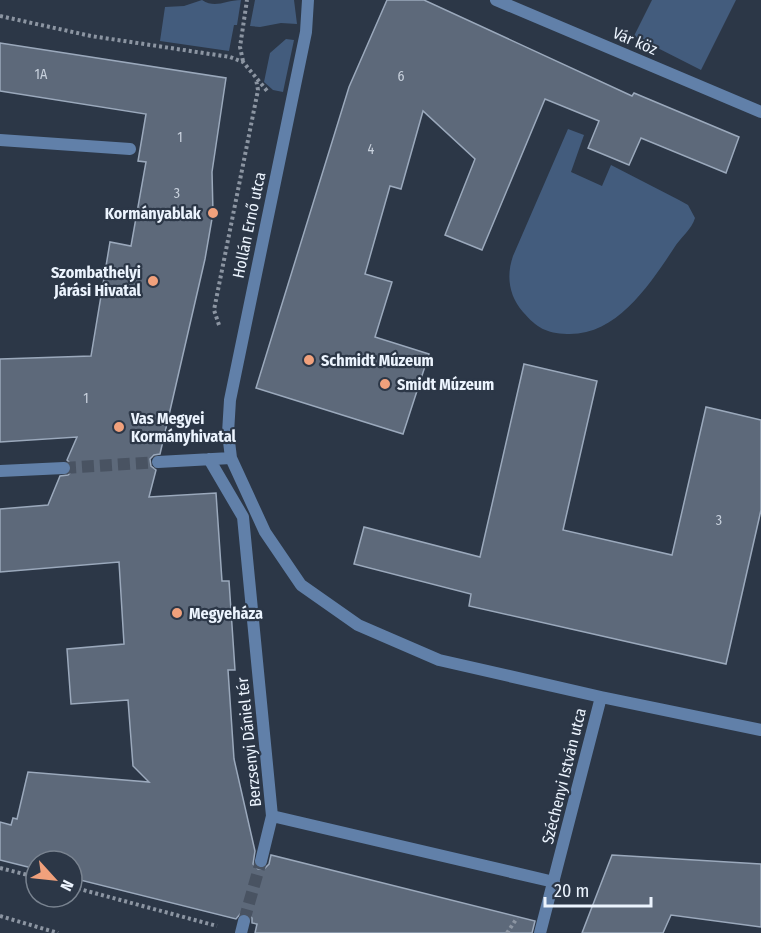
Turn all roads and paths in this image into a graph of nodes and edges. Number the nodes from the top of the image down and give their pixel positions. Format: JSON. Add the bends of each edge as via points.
{"nodes":[{"id":1,"x":247,"y":0,"type":"edge"},
{"id":2,"x":308,"y":0,"type":"edge"},
{"id":3,"x":496,"y":0,"type":"edge"},
{"id":4,"x":0,"y":16,"type":"edge"},
{"id":5,"x":243,"y":63,"type":"junction"},
{"id":6,"x":256,"y":80,"type":"dead end"},
{"id":7,"x":761,"y":112,"type":"edge"},
{"id":8,"x":0,"y":140,"type":"edge"},
{"id":9,"x":130,"y":149,"type":"dead end"},
{"id":10,"x":231,"y":458,"type":"junction"},
{"id":11,"x":209,"y":459,"type":"junction"},
{"id":12,"x":158,"y":462,"type":"tunnel mouth"},
{"id":13,"x":64,"y":468,"type":"tunnel mouth"},
{"id":14,"x":0,"y":471,"type":"edge"},
{"id":15,"x":601,"y":697,"type":"junction"},
{"id":16,"x":761,"y":730,"type":"edge"},
{"id":17,"x":272,"y":816,"type":"junction"},
{"id":18,"x":261,"y":861,"type":"tunnel mouth"},
{"id":19,"x":0,"y":868,"type":"edge"},
{"id":20,"x":24,"y":875,"type":"edge"},
{"id":21,"x":554,"y":882,"type":"junction"},
{"id":22,"x":84,"y":890,"type":"edge"},
{"id":23,"x":0,"y":916,"type":"edge"},
{"id":24,"x":242,"y":929,"type":"edge"},
{"id":25,"x":58,"y":933,"type":"edge"},
{"id":26,"x":540,"y":933,"type":"edge"}],
"edges":[{"from":1,"to":5,"type":"path","via":[[240,47]]},
{"from":2,"to":10,"type":"street","name":"Hollán Ernő utca","via":[[306,32],[230,400]]},
{"from":3,"to":7,"type":"street","name":"Vár köz"},
{"from":4,"to":5,"type":"path","via":[[91,36],[220,55]]},
{"from":5,"to":6,"type":"path"},
{"from":8,"to":9,"type":"street"},
{"from":10,"to":11,"type":"street"},
{"from":10,"to":15,"type":"street","via":[[265,532],[301,585],[358,625],[439,660]]},
{"from":11,"to":12,"type":"street"},
{"from":11,"to":17,"type":"street","name":"Berzsenyi Dániel tér","via":[[243,517]]},
{"from":13,"to":14,"type":"street"},
{"from":15,"to":16,"type":"street"},
{"from":15,"to":21,"type":"street","name":"Széchenyi István utca"},
{"from":17,"to":18,"type":"street"},
{"from":17,"to":21,"type":"street","name":"Berzsenyi Dániel tér"},
{"from":19,"to":20,"type":"path"},
{"from":21,"to":26,"type":"street","name":"Széchenyi István utca"},
{"from":22,"to":24,"type":"path"},
{"from":23,"to":25,"type":"path"}]}
